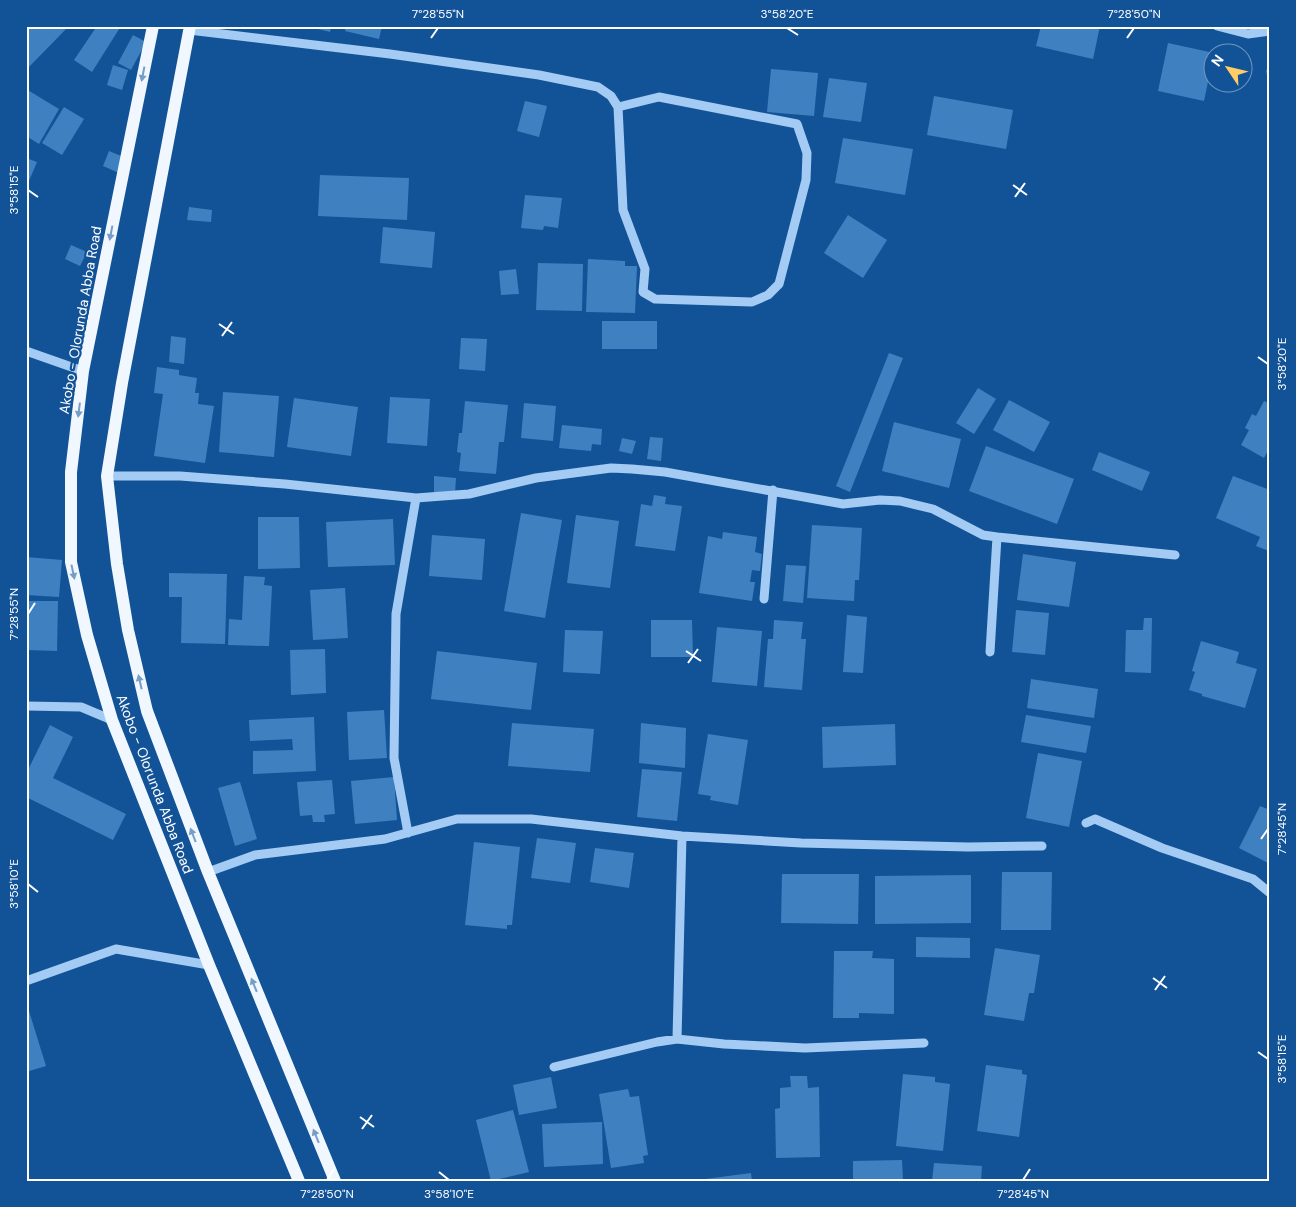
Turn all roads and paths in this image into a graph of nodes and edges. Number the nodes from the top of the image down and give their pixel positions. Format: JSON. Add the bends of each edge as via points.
{"nodes":[{"id":1,"x":153,"y":26,"type":"edge"},
{"id":2,"x":1217,"y":26,"type":"edge"},
{"id":3,"x":189,"y":28,"type":"edge"},
{"id":4,"x":1270,"y":31,"type":"edge"},
{"id":5,"x":618,"y":107,"type":"junction"},
{"id":6,"x":26,"y":351,"type":"edge"},
{"id":7,"x":84,"y":371,"type":"junction"},
{"id":8,"x":107,"y":476,"type":"junction"},
{"id":9,"x":773,"y":490,"type":"junction"},
{"id":10,"x":416,"y":498,"type":"junction"},
{"id":11,"x":997,"y":537,"type":"junction"},
{"id":12,"x":1175,"y":555,"type":"dead end"},
{"id":13,"x":764,"y":599,"type":"dead end"},
{"id":14,"x":990,"y":652,"type":"dead end"},
{"id":15,"x":26,"y":706,"type":"edge"},
{"id":16,"x":112,"y":720,"type":"junction"},
{"id":17,"x":1086,"y":823,"type":"dead end"},
{"id":18,"x":408,"y":832,"type":"junction"},
{"id":19,"x":682,"y":836,"type":"junction"},
{"id":20,"x":1042,"y":846,"type":"dead end"},
{"id":21,"x":208,"y":872,"type":"junction"},
{"id":22,"x":1270,"y":893,"type":"edge"},
{"id":23,"x":209,"y":964,"type":"junction"},
{"id":24,"x":26,"y":982,"type":"edge"},
{"id":25,"x":677,"y":1039,"type":"junction"},
{"id":26,"x":924,"y":1042,"type":"dead end"},
{"id":27,"x":554,"y":1067,"type":"dead end"},
{"id":28,"x":299,"y":1181,"type":"edge"},
{"id":29,"x":335,"y":1181,"type":"edge"}],
"edges":[{"from":1,"to":7,"type":"main road","name":"Akobo - Olorunda Abba Road","one_way":true},
{"from":2,"to":4,"type":"street","via":[[1248,34]]},
{"from":3,"to":5,"type":"street","via":[[539,75],[598,87],[611,96]]},
{"from":3,"to":8,"type":"main road","name":"Akobo - Olorunda Abba Road"},
{"from":5,"to":5,"type":"street","via":[[623,210],[645,269],[643,292],[655,299],[752,302],[768,295],[779,284],[806,180],[807,153],[797,124],[659,97]]},
{"from":6,"to":7,"type":"street"},
{"from":7,"to":16,"type":"main road","name":"Akobo - Olorunda Abba Road","one_way":true,"via":[[71,472],[71,562],[87,635]]},
{"from":8,"to":10,"type":"street","via":[[180,476]]},
{"from":21,"to":8,"type":"main road","name":"Akobo - Olorunda Abba Road","one_way":true,"via":[[146,712],[117,564]]},
{"from":9,"to":10,"type":"street","via":[[665,472],[611,468],[536,478],[469,494]]},
{"from":9,"to":11,"type":"street","via":[[843,504],[900,501],[933,508],[983,536]]},
{"from":9,"to":13,"type":"street"},
{"from":10,"to":18,"type":"street","via":[[396,614],[394,758]]},
{"from":11,"to":12,"type":"street"},
{"from":11,"to":14,"type":"street"},
{"from":15,"to":16,"type":"street","via":[[81,707]]},
{"from":16,"to":23,"type":"main road","name":"Akobo - Olorunda Abba Road"},
{"from":17,"to":22,"type":"street","via":[[1096,819],[1162,848],[1253,879]]},
{"from":18,"to":19,"type":"street","via":[[456,819],[531,819]]},
{"from":18,"to":21,"type":"street","via":[[385,839],[255,855]]},
{"from":19,"to":20,"type":"street","via":[[968,847]]},
{"from":19,"to":25,"type":"street"},
{"from":29,"to":21,"type":"main road","name":"Akobo - Olorunda Abba Road","one_way":true},
{"from":23,"to":24,"type":"street","via":[[116,949]]},
{"from":23,"to":28,"type":"main road","name":"Akobo - Olorunda Abba Road"},
{"from":25,"to":26,"type":"street","via":[[805,1048]]},
{"from":25,"to":27,"type":"street"}]}
